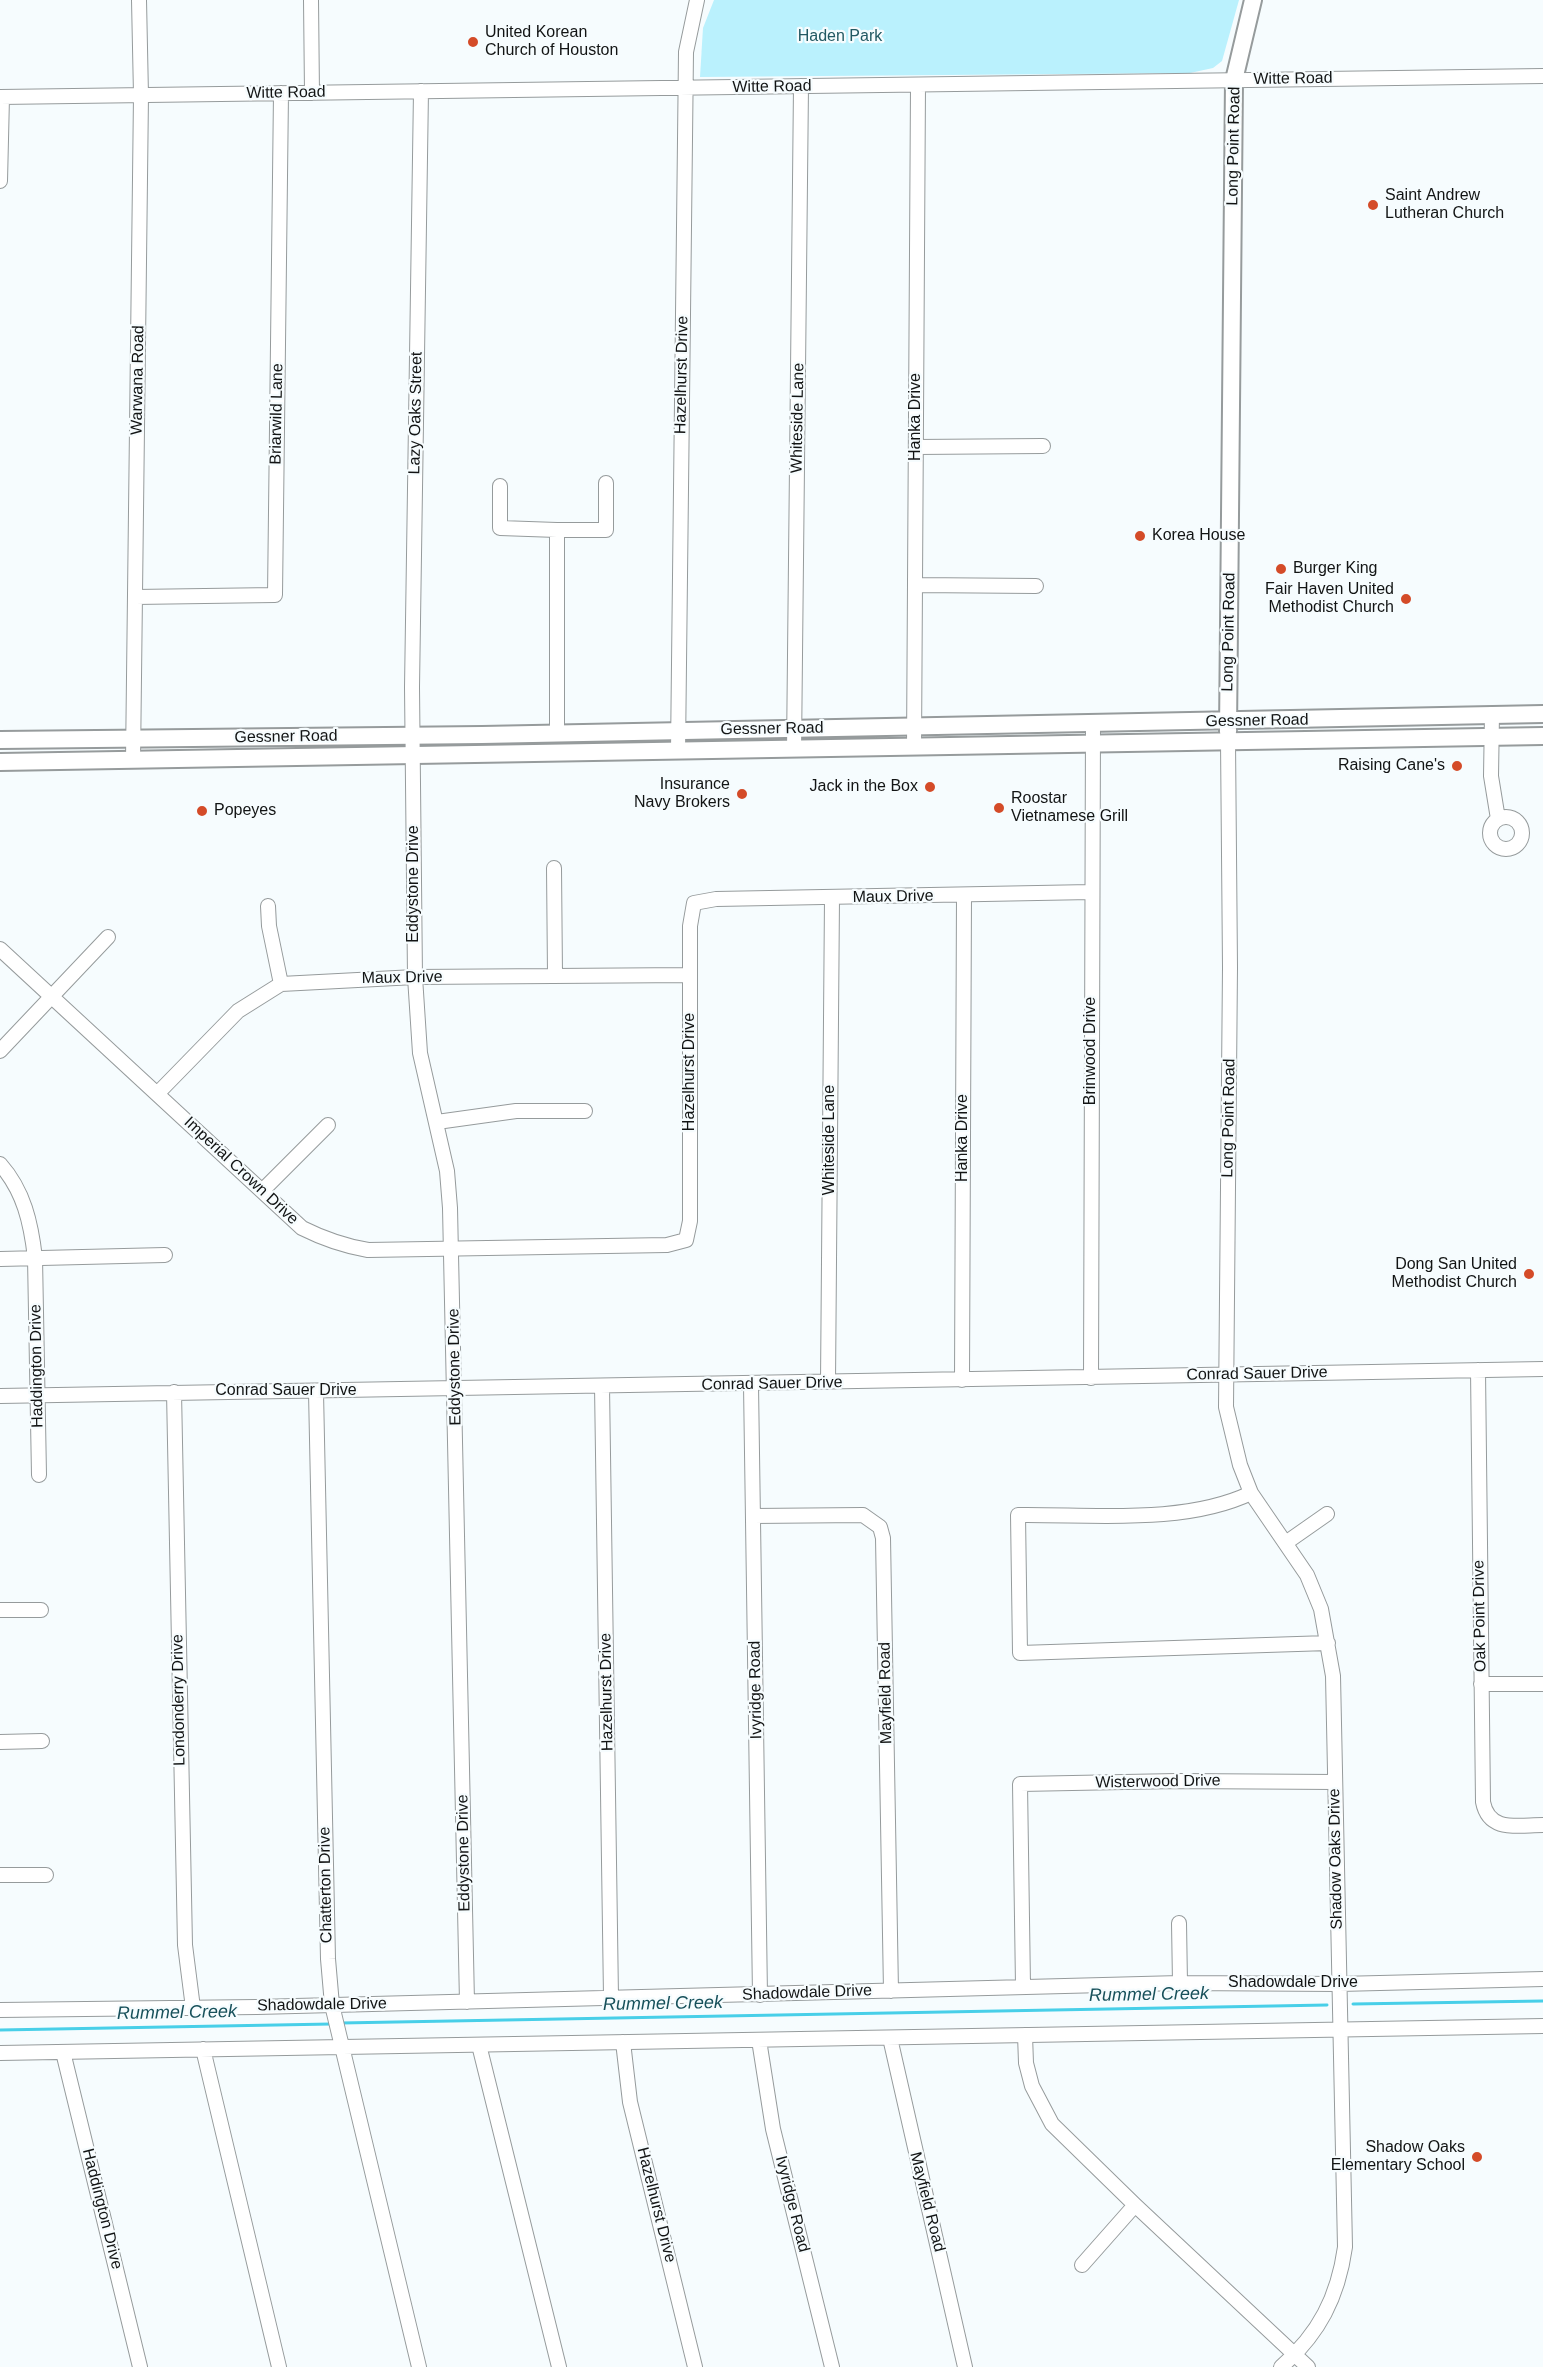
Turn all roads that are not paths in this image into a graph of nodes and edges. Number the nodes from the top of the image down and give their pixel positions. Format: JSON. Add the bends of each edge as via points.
{"nodes":[{"id":1,"x":139,"y":0,"type":"edge"},
{"id":2,"x":311,"y":0,"type":"edge"},
{"id":3,"x":697,"y":0,"type":"edge"},
{"id":4,"x":1252,"y":0,"type":"edge"},
{"id":5,"x":1543,"y":76,"type":"edge"},
{"id":6,"x":1234,"y":80,"type":"junction"},
{"id":7,"x":801,"y":86,"type":"junction"},
{"id":8,"x":918,"y":86,"type":"junction"},
{"id":9,"x":686,"y":88,"type":"junction"},
{"id":10,"x":421,"y":91,"type":"junction"},
{"id":11,"x":281,"y":93,"type":"junction"},
{"id":12,"x":312,"y":93,"type":"junction"},
{"id":13,"x":141,"y":95,"type":"junction"},
{"id":14,"x":1,"y":97,"type":"edge"},
{"id":15,"x":0,"y":181,"type":"edge"},
{"id":16,"x":1043,"y":446,"type":"dead end"},
{"id":17,"x":916,"y":447,"type":"junction"},
{"id":18,"x":606,"y":483,"type":"dead end"},
{"id":19,"x":500,"y":486,"type":"dead end"},
{"id":20,"x":557,"y":530,"type":"junction"},
{"id":21,"x":915,"y":585,"type":"junction"},
{"id":22,"x":1036,"y":586,"type":"dead end"},
{"id":23,"x":135,"y":597,"type":"junction"},
{"id":24,"x":1492,"y":714,"type":"junction"},
{"id":25,"x":1543,"y":714,"type":"edge"},
{"id":26,"x":1228,"y":721,"type":"junction"},
{"id":27,"x":1093,"y":724,"type":"junction"},
{"id":28,"x":914,"y":725,"type":"junction"},
{"id":29,"x":795,"y":729,"type":"junction"},
{"id":30,"x":678,"y":730,"type":"junction"},
{"id":31,"x":557,"y":733,"type":"junction"},
{"id":32,"x":412,"y":735,"type":"junction"},
{"id":33,"x":1543,"y":736,"type":"edge"},
{"id":34,"x":1493,"y":737,"type":"junction"},
{"id":35,"x":133,"y":739,"type":"junction"},
{"id":36,"x":0,"y":740,"type":"edge"},
{"id":37,"x":1228,"y":741,"type":"junction"},
{"id":38,"x":1093,"y":744,"type":"junction"},
{"id":39,"x":914,"y":747,"type":"junction"},
{"id":40,"x":794,"y":749,"type":"junction"},
{"id":41,"x":678,"y":751,"type":"junction"},
{"id":42,"x":413,"y":756,"type":"junction"},
{"id":43,"x":132,"y":760,"type":"junction"},
{"id":44,"x":0,"y":762,"type":"edge"},
{"id":45,"x":1498,"y":819,"type":"dead end"},
{"id":46,"x":554,"y":868,"type":"dead end"},
{"id":47,"x":1091,"y":892,"type":"junction"},
{"id":48,"x":964,"y":895,"type":"junction"},
{"id":49,"x":832,"y":898,"type":"junction"},
{"id":50,"x":694,"y":903,"type":"joint"},
{"id":51,"x":268,"y":906,"type":"dead end"},
{"id":52,"x":108,"y":937,"type":"dead end"},
{"id":53,"x":0,"y":949,"type":"edge"},
{"id":54,"x":555,"y":975,"type":"junction"},
{"id":55,"x":690,"y":975,"type":"junction"},
{"id":56,"x":415,"y":977,"type":"junction"},
{"id":57,"x":281,"y":984,"type":"junction"},
{"id":58,"x":51,"y":997,"type":"junction"},
{"id":59,"x":0,"y":1051,"type":"edge"},
{"id":60,"x":157,"y":1094,"type":"junction"},
{"id":61,"x":585,"y":1111,"type":"dead end"},
{"id":62,"x":437,"y":1122,"type":"junction"},
{"id":63,"x":328,"y":1125,"type":"dead end"},
{"id":64,"x":0,"y":1164,"type":"edge"},
{"id":65,"x":262,"y":1191,"type":"junction"},
{"id":66,"x":686,"y":1240,"type":"joint"},
{"id":67,"x":452,"y":1248,"type":"junction"},
{"id":68,"x":165,"y":1255,"type":"dead end"},
{"id":69,"x":35,"y":1258,"type":"junction"},
{"id":70,"x":0,"y":1259,"type":"edge"},
{"id":71,"x":1543,"y":1369,"type":"edge"},
{"id":72,"x":1478,"y":1370,"type":"junction"},
{"id":73,"x":1226,"y":1375,"type":"junction"},
{"id":74,"x":1091,"y":1378,"type":"junction"},
{"id":75,"x":962,"y":1380,"type":"junction"},
{"id":76,"x":828,"y":1382,"type":"junction"},
{"id":77,"x":751,"y":1385,"type":"junction"},
{"id":78,"x":602,"y":1386,"type":"junction"},
{"id":79,"x":456,"y":1389,"type":"junction"},
{"id":80,"x":174,"y":1392,"type":"junction"},
{"id":81,"x":316,"y":1392,"type":"junction"},
{"id":82,"x":0,"y":1396,"type":"edge"},
{"id":83,"x":36,"y":1396,"type":"junction"},
{"id":84,"x":39,"y":1475,"type":"dead end"},
{"id":85,"x":1251,"y":1493,"type":"junction"},
{"id":86,"x":1327,"y":1514,"type":"dead end"},
{"id":87,"x":753,"y":1516,"type":"junction"},
{"id":88,"x":1287,"y":1542,"type":"junction"},
{"id":89,"x":0,"y":1610,"type":"edge"},
{"id":90,"x":41,"y":1610,"type":"dead end"},
{"id":91,"x":1328,"y":1643,"type":"junction"},
{"id":92,"x":1481,"y":1684,"type":"junction"},
{"id":93,"x":1543,"y":1684,"type":"edge"},
{"id":94,"x":42,"y":1741,"type":"dead end"},
{"id":95,"x":0,"y":1742,"type":"edge"},
{"id":96,"x":1335,"y":1782,"type":"junction"},
{"id":97,"x":1537,"y":1825,"type":"edge"},
{"id":98,"x":0,"y":1875,"type":"edge"},
{"id":99,"x":46,"y":1875,"type":"dead end"},
{"id":100,"x":1179,"y":1923,"type":"dead end"},
{"id":101,"x":1543,"y":1979,"type":"edge"},
{"id":102,"x":1180,"y":1983,"type":"junction"},
{"id":103,"x":1339,"y":1984,"type":"junction"},
{"id":104,"x":1023,"y":1986,"type":"junction"},
{"id":105,"x":891,"y":1991,"type":"junction"},
{"id":106,"x":760,"y":1995,"type":"junction"},
{"id":107,"x":611,"y":1997,"type":"junction"},
{"id":108,"x":467,"y":2002,"type":"junction"},
{"id":109,"x":193,"y":2008,"type":"junction"},
{"id":110,"x":0,"y":2010,"type":"edge"},
{"id":111,"x":333,"y":2011,"type":"junction"},
{"id":112,"x":1543,"y":2026,"type":"edge"},
{"id":113,"x":1341,"y":2030,"type":"junction"},
{"id":114,"x":1025,"y":2035,"type":"junction"},
{"id":115,"x":890,"y":2038,"type":"junction"},
{"id":116,"x":759,"y":2040,"type":"junction"},
{"id":117,"x":340,"y":2041,"type":"junction"},
{"id":118,"x":623,"y":2042,"type":"junction"},
{"id":119,"x":479,"y":2045,"type":"junction"},
{"id":120,"x":203,"y":2049,"type":"junction"},
{"id":121,"x":63,"y":2052,"type":"junction"},
{"id":122,"x":0,"y":2053,"type":"edge"},
{"id":123,"x":1135,"y":2205,"type":"junction"},
{"id":124,"x":1082,"y":2265,"type":"dead end"},
{"id":125,"x":1296,"y":2354,"type":"junction"},
{"id":126,"x":140,"y":2367,"type":"edge"},
{"id":127,"x":279,"y":2367,"type":"edge"},
{"id":128,"x":419,"y":2367,"type":"edge"},
{"id":129,"x":559,"y":2367,"type":"edge"},
{"id":130,"x":695,"y":2367,"type":"edge"},
{"id":131,"x":832,"y":2367,"type":"edge"},
{"id":132,"x":965,"y":2367,"type":"edge"},
{"id":133,"x":1281,"y":2367,"type":"edge"},
{"id":134,"x":1308,"y":2367,"type":"edge"}],
"edges":[{"from":1,"to":13,"type":"street","name":"Warwana Road"},
{"from":2,"to":12,"type":"street"},
{"from":3,"to":9,"type":"street","name":"Hazelhurst Drive","via":[[686,52]]},
{"from":4,"to":6,"type":"main road","name":"Long Point Road"},
{"from":5,"to":6,"type":"street","name":"Witte Road"},
{"from":6,"to":8,"type":"street","name":"Witte Road"},
{"from":6,"to":26,"type":"main road","name":"Long Point Road"},
{"from":7,"to":8,"type":"street","name":"Witte Road"},
{"from":7,"to":9,"type":"street","name":"Witte Road"},
{"from":7,"to":29,"type":"street","name":"Whiteside Lane"},
{"from":8,"to":17,"type":"street","name":"Hanka Drive"},
{"from":9,"to":10,"type":"street","name":"Witte Road"},
{"from":9,"to":30,"type":"street","name":"Hazelhurst Drive"},
{"from":10,"to":12,"type":"street","name":"Witte Road"},
{"from":10,"to":32,"type":"street","name":"Lazy Oaks Street"},
{"from":11,"to":12,"type":"street","name":"Witte Road"},
{"from":11,"to":13,"type":"street","name":"Witte Road"},
{"from":11,"to":23,"type":"street","name":"Briarwild Lane","via":[[275,595]]},
{"from":13,"to":14,"type":"street","name":"Witte Road"},
{"from":13,"to":23,"type":"street","name":"Warwana Road"},
{"from":14,"to":15,"type":"street"},
{"from":16,"to":17,"type":"street"},
{"from":17,"to":21,"type":"street","name":"Hanka Drive"},
{"from":18,"to":20,"type":"street","via":[[606,530]]},
{"from":19,"to":20,"type":"street","via":[[500,528]]},
{"from":20,"to":31,"type":"street"},
{"from":21,"to":22,"type":"street"},
{"from":21,"to":28,"type":"street","name":"Hanka Drive"},
{"from":23,"to":35,"type":"street","name":"Warwana Road"},
{"from":24,"to":25,"type":"main road","name":"Gessner Road"},
{"from":24,"to":26,"type":"main road","name":"Gessner Road"},
{"from":24,"to":34,"type":"street"},
{"from":26,"to":27,"type":"main road","name":"Gessner Road"},
{"from":26,"to":37,"type":"main road","name":"Long Point Road"},
{"from":27,"to":28,"type":"main road","name":"Gessner Road"},
{"from":27,"to":38,"type":"street","name":"Brinwood Drive"},
{"from":28,"to":29,"type":"main road","name":"Gessner Road"},
{"from":28,"to":39,"type":"street","name":"Hanka Drive"},
{"from":29,"to":30,"type":"main road","name":"Gessner Road"},
{"from":29,"to":40,"type":"street","name":"Whiteside Lane"},
{"from":30,"to":31,"type":"main road","name":"Gessner Road"},
{"from":30,"to":41,"type":"street","name":"Hazelhurst Drive"},
{"from":31,"to":32,"type":"main road","name":"Gessner Road"},
{"from":32,"to":35,"type":"main road","name":"Gessner Road"},
{"from":32,"to":42,"type":"street","name":"Eddystone Drive"},
{"from":33,"to":34,"type":"main road","name":"Gessner Road"},
{"from":34,"to":37,"type":"main road","name":"Gessner Road"},
{"from":34,"to":45,"type":"street","via":[[1491,784]]},
{"from":35,"to":36,"type":"main road","name":"Gessner Road"},
{"from":35,"to":43,"type":"street","name":"Warwana Road"},
{"from":37,"to":38,"type":"main road","name":"Gessner Road"},
{"from":37,"to":73,"type":"street","name":"Long Point Road"},
{"from":38,"to":39,"type":"main road","name":"Gessner Road"},
{"from":38,"to":47,"type":"street","name":"Brinwood Drive"},
{"from":39,"to":40,"type":"main road","name":"Gessner Road"},
{"from":40,"to":41,"type":"main road","name":"Gessner Road"},
{"from":41,"to":42,"type":"main road","name":"Gessner Road"},
{"from":42,"to":43,"type":"main road","name":"Gessner Road"},
{"from":42,"to":56,"type":"street","name":"Eddystone Drive"},
{"from":43,"to":44,"type":"main road","name":"Gessner Road"},
{"from":46,"to":54,"type":"street"},
{"from":47,"to":48,"type":"street","name":"Maux Drive"},
{"from":47,"to":74,"type":"street","name":"Brinwood Drive"},
{"from":48,"to":49,"type":"street","name":"Maux Drive"},
{"from":48,"to":75,"type":"street","name":"Hanka Drive"},
{"from":49,"to":50,"type":"street","name":"Maux Drive","via":[[716,899]]},
{"from":49,"to":76,"type":"street","name":"Whiteside Lane"},
{"from":50,"to":55,"type":"street","name":"Hazelhurst Drive"},
{"from":51,"to":57,"type":"street"},
{"from":52,"to":58,"type":"street"},
{"from":53,"to":58,"type":"street","name":"Imperial Crown Drive"},
{"from":54,"to":55,"type":"street","name":"Maux Drive"},
{"from":54,"to":56,"type":"street","name":"Maux Drive"},
{"from":55,"to":66,"type":"street","name":"Hazelhurst Drive","via":[[690,1221]]},
{"from":56,"to":57,"type":"street","name":"Maux Drive"},
{"from":56,"to":62,"type":"street","name":"Eddystone Drive","via":[[420,1053]]},
{"from":57,"to":60,"type":"street","name":"Maux Drive","via":[[238,1011]]},
{"from":58,"to":59,"type":"street"},
{"from":58,"to":60,"type":"street","name":"Imperial Crown Drive"},
{"from":60,"to":65,"type":"street","name":"Imperial Crown Drive"},
{"from":61,"to":62,"type":"street","via":[[516,1111]]},
{"from":62,"to":67,"type":"street","name":"Eddystone Drive","via":[[447,1171]]},
{"from":63,"to":65,"type":"street"},
{"from":64,"to":69,"type":"street","via":[[26,1208]]},
{"from":65,"to":67,"type":"street","name":"Imperial Crown Drive","via":[[302,1228],[345,1246],[368,1250]]},
{"from":66,"to":67,"type":"street","name":"Imperial Crown Drive","via":[[666,1245]]},
{"from":67,"to":79,"type":"street","name":"Eddystone Drive"},
{"from":68,"to":69,"type":"street"},
{"from":69,"to":70,"type":"street"},
{"from":69,"to":83,"type":"street","name":"Haddington Drive"},
{"from":71,"to":72,"type":"street","name":"Conrad Sauer Drive"},
{"from":72,"to":73,"type":"street","name":"Conrad Sauer Drive"},
{"from":72,"to":92,"type":"street","name":"Oak Point Drive"},
{"from":73,"to":74,"type":"street","name":"Conrad Sauer Drive"},
{"from":73,"to":85,"type":"street","name":"Shadow Oaks Drive","via":[[1226,1407],[1232,1438]]},
{"from":74,"to":75,"type":"street","name":"Conrad Sauer Drive"},
{"from":75,"to":76,"type":"street","name":"Conrad Sauer Drive"},
{"from":76,"to":77,"type":"street","name":"Conrad Sauer Drive"},
{"from":77,"to":78,"type":"street","name":"Conrad Sauer Drive"},
{"from":77,"to":87,"type":"street","name":"Ivyridge Road"},
{"from":78,"to":79,"type":"street","name":"Conrad Sauer Drive"},
{"from":78,"to":107,"type":"street","name":"Hazelhurst Drive"},
{"from":79,"to":81,"type":"street","name":"Conrad Sauer Drive"},
{"from":79,"to":108,"type":"street","name":"Eddystone Drive"},
{"from":80,"to":81,"type":"street","name":"Conrad Sauer Drive"},
{"from":80,"to":83,"type":"street","name":"Conrad Sauer Drive"},
{"from":80,"to":109,"type":"street","name":"Londonderry Drive","via":[[185,1945]]},
{"from":81,"to":111,"type":"street","name":"Chatterton Drive","via":[[328,1959]]},
{"from":82,"to":83,"type":"street","name":"Conrad Sauer Drive"},
{"from":83,"to":84,"type":"street","name":"Haddington Drive"},
{"from":85,"to":88,"type":"street","name":"Shadow Oaks Drive"},
{"from":85,"to":91,"type":"street","via":[[1226,1505],[1172,1514],[1018,1515],[1020,1653]]},
{"from":86,"to":88,"type":"street"},
{"from":87,"to":105,"type":"street","name":"Mayfield Road","via":[[863,1515],[880,1527]]},
{"from":87,"to":106,"type":"street","name":"Ivyridge Road"},
{"from":88,"to":91,"type":"street","name":"Shadow Oaks Drive","via":[[1318,1601]]},
{"from":89,"to":90,"type":"street"},
{"from":91,"to":96,"type":"street","name":"Shadow Oaks Drive","via":[[1333,1677]]},
{"from":92,"to":93,"type":"street"},
{"from":92,"to":97,"type":"street","name":"Oak Point Drive","via":[[1485,1812],[1497,1824]]},
{"from":94,"to":95,"type":"street"},
{"from":96,"to":103,"type":"street","name":"Shadow Oaks Drive"},
{"from":96,"to":104,"type":"street","name":"Wisterwood Drive","via":[[1177,1780],[1020,1784]]},
{"from":98,"to":99,"type":"street"},
{"from":100,"to":102,"type":"street"},
{"from":101,"to":103,"type":"street","name":"Shadowdale Drive"},
{"from":102,"to":103,"type":"street","name":"Shadowdale Drive"},
{"from":102,"to":104,"type":"street","name":"Shadowdale Drive"},
{"from":103,"to":113,"type":"street","name":"Shadow Oaks Drive"},
{"from":104,"to":105,"type":"street","name":"Shadowdale Drive"},
{"from":105,"to":106,"type":"street","name":"Shadowdale Drive"},
{"from":106,"to":107,"type":"street","name":"Shadowdale Drive"},
{"from":107,"to":108,"type":"street","name":"Shadowdale Drive"},
{"from":108,"to":111,"type":"street","name":"Shadowdale Drive"},
{"from":109,"to":110,"type":"street","name":"Shadowdale Drive"},
{"from":109,"to":111,"type":"street","name":"Shadowdale Drive"},
{"from":111,"to":117,"type":"street","name":"Chatterton Drive"},
{"from":112,"to":113,"type":"street"},
{"from":113,"to":114,"type":"street"},
{"from":113,"to":125,"type":"street","name":"Shadow Oaks Drive","via":[[1345,2247],[1341,2277],[1330,2308]]},
{"from":114,"to":115,"type":"street"},
{"from":114,"to":123,"type":"street","via":[[1026,2063],[1042,2109],[1065,2138]]},
{"from":115,"to":116,"type":"street"},
{"from":115,"to":132,"type":"street","name":"Mayfield Road"},
{"from":116,"to":118,"type":"street"},
{"from":116,"to":131,"type":"street","name":"Ivyridge Road","via":[[773,2129]]},
{"from":117,"to":119,"type":"street"},
{"from":117,"to":120,"type":"street"},
{"from":117,"to":128,"type":"street","name":"Chatterton Drive"},
{"from":118,"to":119,"type":"street"},
{"from":118,"to":130,"type":"street","name":"Hazelhurst Drive","via":[[630,2102]]},
{"from":119,"to":129,"type":"street"},
{"from":120,"to":121,"type":"street"},
{"from":120,"to":127,"type":"street"},
{"from":121,"to":122,"type":"street"},
{"from":121,"to":126,"type":"street","name":"Haddington Drive"},
{"from":123,"to":124,"type":"street"},
{"from":123,"to":125,"type":"street"},
{"from":125,"to":133,"type":"street","name":"Shadow Oaks Drive"},
{"from":125,"to":134,"type":"street"}]}
